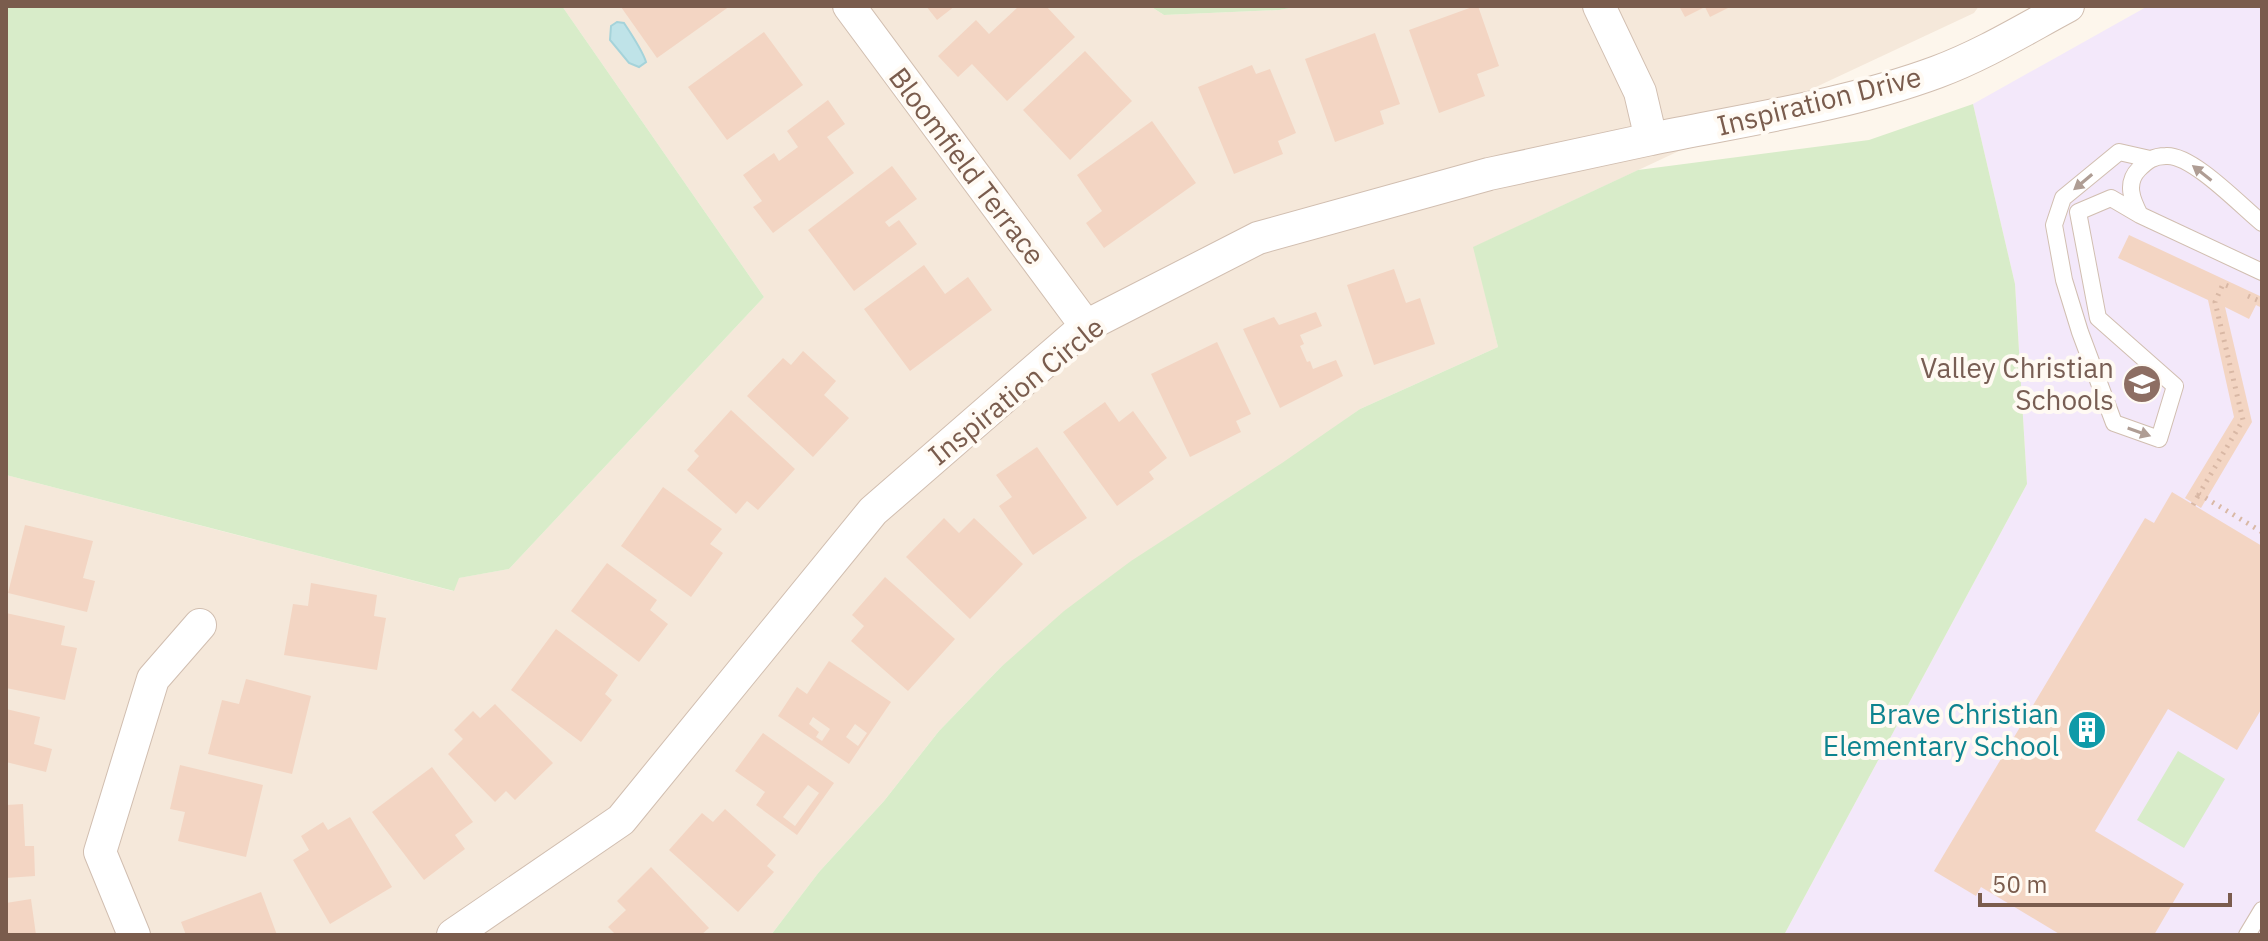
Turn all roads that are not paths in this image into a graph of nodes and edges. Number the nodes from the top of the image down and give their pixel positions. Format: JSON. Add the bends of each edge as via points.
{"nodes":[{"id":1,"x":849,"y":6,"type":"edge"},
{"id":2,"x":1599,"y":6,"type":"edge"},
{"id":3,"x":2068,"y":6,"type":"edge"},
{"id":4,"x":1651,"y":139,"type":"junction"},
{"id":5,"x":2150,"y":159,"type":"junction"},
{"id":6,"x":2140,"y":215,"type":"junction"},
{"id":7,"x":2262,"y":223,"type":"edge"},
{"id":8,"x":2262,"y":272,"type":"edge"},
{"id":9,"x":1086,"y":326,"type":"junction"},
{"id":10,"x":200,"y":625,"type":"dead end"},
{"id":11,"x":2262,"y":910,"type":"edge"},
{"id":12,"x":134,"y":935,"type":"edge"},
{"id":13,"x":453,"y":935,"type":"edge"},
{"id":14,"x":2247,"y":935,"type":"edge"}],
"edges":[{"from":1,"to":9,"type":"street","name":"Bloomfield Terrace"},
{"from":2,"to":4,"type":"street","via":[[1640,92]]},
{"from":3,"to":4,"type":"street","name":"Inspiration Drive","via":[[1910,82]]},
{"from":4,"to":9,"type":"street","name":"Inspiration Circle","via":[[1489,174],[1258,238]]},
{"from":5,"to":6,"type":"lane","via":[[2134,174],[2130,196]]},
{"from":5,"to":6,"type":"lane","one_way":true,"via":[[2119,152],[2063,198],[2054,225],[2064,280],[2114,423],[2159,439],[2175,386],[2098,318],[2078,212],[2111,198]]},
{"from":7,"to":5,"type":"lane","one_way":true,"via":[[2194,166],[2169,155]]},
{"from":6,"to":8,"type":"lane"},
{"from":9,"to":13,"type":"street","name":"Inspiration Circle","via":[[873,511],[621,820]]},
{"from":10,"to":12,"type":"street","via":[[153,679],[100,852]]},
{"from":11,"to":14,"type":"lane"}]}
